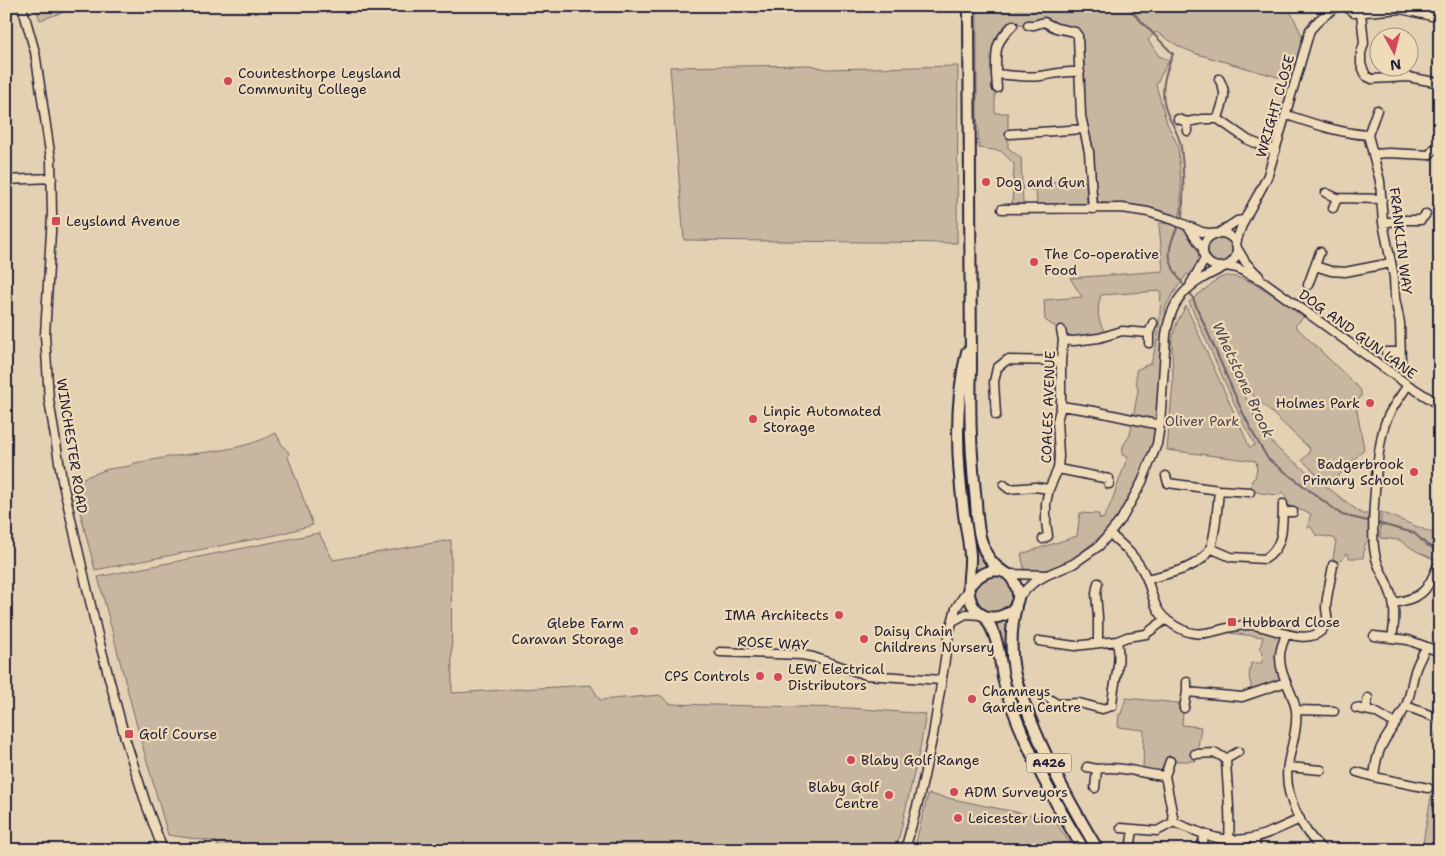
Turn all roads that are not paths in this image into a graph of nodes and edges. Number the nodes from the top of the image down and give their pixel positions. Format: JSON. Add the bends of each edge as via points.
{"nodes":[{"id":1,"x":22,"y":6,"type":"edge"},
{"id":2,"x":969,"y":6,"type":"edge"},
{"id":3,"x":1337,"y":6,"type":"edge"},
{"id":4,"x":1345,"y":6,"type":"edge"},
{"id":5,"x":1361,"y":13,"type":"junction"},
{"id":6,"x":1440,"y":18,"type":"edge"},
{"id":7,"x":1028,"y":24,"type":"dead end"},
{"id":8,"x":1013,"y":25,"type":"dead end"},
{"id":9,"x":1080,"y":72,"type":"junction"},
{"id":10,"x":996,"y":74,"type":"junction"},
{"id":11,"x":1231,"y":82,"type":"dead end"},
{"id":12,"x":1440,"y":83,"type":"edge"},
{"id":13,"x":997,"y":88,"type":"dead end"},
{"id":14,"x":1377,"y":110,"type":"dead end"},
{"id":15,"x":1286,"y":115,"type":"junction"},
{"id":16,"x":1178,"y":119,"type":"dead end"},
{"id":17,"x":1218,"y":119,"type":"junction"},
{"id":18,"x":1187,"y":122,"type":"junction"},
{"id":19,"x":1084,"y":129,"type":"junction"},
{"id":20,"x":1188,"y":131,"type":"dead end"},
{"id":21,"x":1010,"y":134,"type":"dead end"},
{"id":22,"x":1368,"y":135,"type":"junction"},
{"id":23,"x":1434,"y":149,"type":"dead end"},
{"id":24,"x":1275,"y":151,"type":"junction"},
{"id":25,"x":1374,"y":154,"type":"junction"},
{"id":26,"x":52,"y":178,"type":"junction"},
{"id":27,"x":6,"y":180,"type":"edge"},
{"id":28,"x":1326,"y":193,"type":"dead end"},
{"id":29,"x":1337,"y":198,"type":"junction"},
{"id":30,"x":1382,"y":199,"type":"junction"},
{"id":31,"x":1334,"y":208,"type":"dead end"},
{"id":32,"x":1002,"y":209,"type":"dead end"},
{"id":33,"x":1093,"y":209,"type":"junction"},
{"id":34,"x":1244,"y":220,"type":"junction"},
{"id":35,"x":1383,"y":223,"type":"junction"},
{"id":36,"x":1187,"y":225,"type":"junction"},
{"id":37,"x":1425,"y":229,"type":"dead end"},
{"id":38,"x":1216,"y":234,"type":"junction"},
{"id":39,"x":1236,"y":246,"type":"junction"},
{"id":40,"x":1203,"y":249,"type":"junction"},
{"id":41,"x":1320,"y":252,"type":"dead end"},
{"id":42,"x":1205,"y":259,"type":"junction"},
{"id":43,"x":1391,"y":263,"type":"junction"},
{"id":44,"x":1225,"y":266,"type":"junction"},
{"id":45,"x":1315,"y":266,"type":"junction"},
{"id":46,"x":1263,"y":281,"type":"junction"},
{"id":47,"x":1190,"y":285,"type":"junction"},
{"id":48,"x":1308,"y":285,"type":"dead end"},
{"id":49,"x":1153,"y":323,"type":"dead end"},
{"id":50,"x":1060,"y":330,"type":"dead end"},
{"id":51,"x":1149,"y":333,"type":"junction"},
{"id":52,"x":1063,"y":340,"type":"junction"},
{"id":53,"x":970,"y":342,"type":"junction"},
{"id":54,"x":1149,"y":343,"type":"dead end"},
{"id":55,"x":1386,"y":352,"type":"dead end"},
{"id":56,"x":1400,"y":352,"type":"junction"},
{"id":57,"x":1061,"y":361,"type":"junction"},
{"id":58,"x":1401,"y":363,"type":"dead end"},
{"id":59,"x":1408,"y":385,"type":"junction"},
{"id":60,"x":1440,"y":405,"type":"edge"},
{"id":61,"x":1061,"y":406,"type":"junction"},
{"id":62,"x":996,"y":414,"type":"dead end"},
{"id":63,"x":1160,"y":425,"type":"junction"},
{"id":64,"x":1058,"y":469,"type":"junction"},
{"id":65,"x":1110,"y":479,"type":"dead end"},
{"id":66,"x":1166,"y":482,"type":"dead end"},
{"id":67,"x":1004,"y":485,"type":"dead end"},
{"id":68,"x":1049,"y":489,"type":"junction"},
{"id":69,"x":1220,"y":490,"type":"junction"},
{"id":70,"x":1250,"y":492,"type":"dead end"},
{"id":71,"x":1293,"y":512,"type":"dead end"},
{"id":72,"x":1110,"y":534,"type":"junction"},
{"id":73,"x":1048,"y":537,"type":"dead end"},
{"id":74,"x":1210,"y":548,"type":"junction"},
{"id":75,"x":1333,"y":565,"type":"dead end"},
{"id":76,"x":1438,"y":568,"type":"dead end"},
{"id":77,"x":1004,"y":572,"type":"junction"},
{"id":78,"x":1323,"y":573,"type":"dead end"},
{"id":79,"x":1047,"y":575,"type":"junction"},
{"id":80,"x":1332,"y":575,"type":"junction"},
{"id":81,"x":1147,"y":579,"type":"junction"},
{"id":82,"x":1098,"y":583,"type":"dead end"},
{"id":83,"x":969,"y":586,"type":"junction"},
{"id":84,"x":1017,"y":601,"type":"junction"},
{"id":85,"x":1394,"y":603,"type":"junction"},
{"id":86,"x":983,"y":616,"type":"junction"},
{"id":87,"x":1166,"y":620,"type":"junction"},
{"id":88,"x":953,"y":621,"type":"junction"},
{"id":89,"x":1286,"y":634,"type":"junction"},
{"id":90,"x":1374,"y":636,"type":"dead end"},
{"id":91,"x":1392,"y":638,"type":"junction"},
{"id":92,"x":1039,"y":641,"type":"dead end"},
{"id":93,"x":1117,"y":641,"type":"junction"},
{"id":94,"x":1098,"y":643,"type":"junction"},
{"id":95,"x":1426,"y":647,"type":"junction"},
{"id":96,"x":720,"y":652,"type":"dead end"},
{"id":97,"x":1440,"y":652,"type":"edge"},
{"id":98,"x":942,"y":680,"type":"junction"},
{"id":99,"x":1188,"y":682,"type":"dead end"},
{"id":100,"x":1286,"y":682,"type":"junction"},
{"id":101,"x":1187,"y":692,"type":"junction"},
{"id":102,"x":1048,"y":698,"type":"dead end"},
{"id":103,"x":1368,"y":698,"type":"dead end"},
{"id":104,"x":1057,"y":704,"type":"junction"},
{"id":105,"x":1112,"y":706,"type":"junction"},
{"id":106,"x":1406,"y":706,"type":"junction"},
{"id":107,"x":1122,"y":707,"type":"dead end"},
{"id":108,"x":1184,"y":708,"type":"dead end"},
{"id":109,"x":1356,"y":708,"type":"dead end"},
{"id":110,"x":1366,"y":709,"type":"junction"},
{"id":111,"x":1296,"y":710,"type":"junction"},
{"id":112,"x":1334,"y":711,"type":"dead end"},
{"id":113,"x":1056,"y":712,"type":"dead end"},
{"id":114,"x":1440,"y":719,"type":"edge"},
{"id":115,"x":1394,"y":723,"type":"junction"},
{"id":116,"x":1238,"y":752,"type":"dead end"},
{"id":117,"x":1195,"y":754,"type":"dead end"},
{"id":118,"x":1226,"y":759,"type":"junction"},
{"id":119,"x":1170,"y":761,"type":"dead end"},
{"id":120,"x":1288,"y":766,"type":"junction"},
{"id":121,"x":1087,"y":767,"type":"dead end"},
{"id":122,"x":1097,"y":769,"type":"junction"},
{"id":123,"x":1321,"y":770,"type":"dead end"},
{"id":124,"x":1357,"y":772,"type":"dead end"},
{"id":125,"x":1165,"y":776,"type":"junction"},
{"id":126,"x":1374,"y":777,"type":"junction"},
{"id":127,"x":1095,"y":788,"type":"dead end"},
{"id":128,"x":1428,"y":788,"type":"dead end"},
{"id":129,"x":1300,"y":819,"type":"junction"},
{"id":130,"x":1174,"y":822,"type":"junction"},
{"id":131,"x":1121,"y":828,"type":"dead end"},
{"id":132,"x":1133,"y":830,"type":"junction"},
{"id":133,"x":1205,"y":835,"type":"junction"},
{"id":134,"x":1255,"y":839,"type":"junction"},
{"id":135,"x":1230,"y":840,"type":"junction"},
{"id":136,"x":1131,"y":843,"type":"dead end"},
{"id":137,"x":163,"y":850,"type":"edge"},
{"id":138,"x":904,"y":850,"type":"edge"},
{"id":139,"x":1084,"y":850,"type":"edge"},
{"id":140,"x":1098,"y":850,"type":"edge"},
{"id":141,"x":1200,"y":850,"type":"edge"},
{"id":142,"x":1256,"y":850,"type":"edge"},
{"id":143,"x":1323,"y":850,"type":"edge"}],
"edges":[{"from":1,"to":26,"type":"street","name":"WINCHESTER ROAD","via":[[35,52]]},
{"from":2,"to":53,"type":"main road"},
{"from":3,"to":15,"type":"street","name":"WRIGHT CLOSE","via":[[1310,30]]},
{"from":4,"to":5,"type":"street","via":[[1354,13]]},
{"from":5,"to":6,"type":"street","via":[[1402,9]]},
{"from":5,"to":12,"type":"street","via":[[1364,43],[1361,64],[1366,76],[1372,80],[1408,77]]},
{"from":7,"to":9,"type":"street","via":[[1044,22],[1075,32]]},
{"from":8,"to":10,"type":"street","via":[[997,45]]},
{"from":9,"to":10,"type":"street","via":[[1028,77]]},
{"from":9,"to":19,"type":"street"},
{"from":10,"to":13,"type":"street"},
{"from":11,"to":17,"type":"street","via":[[1221,83],[1225,101]]},
{"from":14,"to":22,"type":"street"},
{"from":15,"to":22,"type":"street","via":[[1323,128]]},
{"from":15,"to":24,"type":"street","name":"WRIGHT CLOSE"},
{"from":16,"to":18,"type":"street"},
{"from":17,"to":18,"type":"street"},
{"from":17,"to":24,"type":"street","via":[[1248,140]]},
{"from":18,"to":20,"type":"street"},
{"from":19,"to":21,"type":"street"},
{"from":19,"to":33,"type":"street"},
{"from":22,"to":25,"type":"street","name":"FRANKLIN WAY"},
{"from":23,"to":25,"type":"street","via":[[1429,155]]},
{"from":24,"to":34,"type":"street","name":"WRIGHT CLOSE","via":[[1268,175]]},
{"from":25,"to":30,"type":"street","name":"FRANKLIN WAY"},
{"from":26,"to":27,"type":"street"},
{"from":26,"to":137,"type":"street","name":"WINCHESTER ROAD","via":[[45,335],[49,400],[62,480],[125,738]]},
{"from":28,"to":29,"type":"street"},
{"from":29,"to":30,"type":"street"},
{"from":29,"to":31,"type":"street"},
{"from":30,"to":35,"type":"street","name":"FRANKLIN WAY"},
{"from":32,"to":33,"type":"street"},
{"from":33,"to":36,"type":"street","via":[[1122,208],[1148,212]]},
{"from":34,"to":38,"type":"street"},
{"from":34,"to":39,"type":"street","name":"WRIGHT CLOSE"},
{"from":35,"to":37,"type":"street","via":[[1424,217]]},
{"from":35,"to":43,"type":"street","name":"FRANKLIN WAY"},
{"from":36,"to":38,"type":"street"},
{"from":36,"to":40,"type":"street"},
{"from":38,"to":39,"type":"street","via":[[1230,237]]},
{"from":38,"to":40,"type":"street","via":[[1206,241]]},
{"from":39,"to":44,"type":"street","via":[[1235,258]]},
{"from":39,"to":46,"type":"street","name":"DOG AND GUN LANE"},
{"from":40,"to":42,"type":"street"},
{"from":41,"to":45,"type":"street"},
{"from":42,"to":44,"type":"street","via":[[1215,267]]},
{"from":42,"to":47,"type":"street"},
{"from":43,"to":45,"type":"street","via":[[1344,272]]},
{"from":43,"to":56,"type":"street","name":"FRANKLIN WAY","via":[[1400,324]]},
{"from":44,"to":46,"type":"street","name":"DOG AND GUN LANE","via":[[1237,268]]},
{"from":44,"to":47,"type":"street"},
{"from":45,"to":48,"type":"street"},
{"from":46,"to":59,"type":"street","name":"DOG AND GUN LANE"},
{"from":47,"to":63,"type":"street","via":[[1178,300],[1166,329]]},
{"from":49,"to":51,"type":"street"},
{"from":50,"to":52,"type":"street","name":"COALES AVENUE"},
{"from":51,"to":52,"type":"street","via":[[1122,331],[1099,338]]},
{"from":51,"to":54,"type":"street"},
{"from":52,"to":57,"type":"street","name":"COALES AVENUE"},
{"from":53,"to":77,"type":"main road","via":[[971,439],[978,529],[985,552]]},
{"from":53,"to":83,"type":"main road","via":[[961,387],[958,437],[970,553]]},
{"from":55,"to":56,"type":"street"},
{"from":56,"to":58,"type":"street","name":"FRANKLIN WAY"},
{"from":57,"to":61,"type":"street","name":"COALES AVENUE"},
{"from":57,"to":62,"type":"street","via":[[1007,360],[997,368],[994,382],[1000,404]]},
{"from":59,"to":60,"type":"street","name":"DOG AND GUN LANE"},
{"from":59,"to":85,"type":"street","via":[[1391,410],[1384,428],[1374,517],[1375,556]]},
{"from":61,"to":63,"type":"street"},
{"from":61,"to":64,"type":"street","name":"COALES AVENUE","via":[[1057,421]]},
{"from":63,"to":72,"type":"street","via":[[1152,460],[1142,482]]},
{"from":64,"to":65,"type":"street"},
{"from":64,"to":68,"type":"street","name":"COALES AVENUE"},
{"from":66,"to":69,"type":"street"},
{"from":67,"to":68,"type":"street","via":[[1010,489]]},
{"from":68,"to":73,"type":"street","name":"COALES AVENUE","via":[[1046,503]]},
{"from":69,"to":70,"type":"street"},
{"from":69,"to":74,"type":"street"},
{"from":71,"to":74,"type":"street","via":[[1283,508],[1280,543],[1265,559],[1231,557]]},
{"from":72,"to":79,"type":"street","via":[[1073,564]]},
{"from":72,"to":81,"type":"street","via":[[1128,549]]},
{"from":74,"to":81,"type":"street","via":[[1193,564]]},
{"from":75,"to":80,"type":"street"},
{"from":76,"to":85,"type":"street","via":[[1427,590],[1419,596]]},
{"from":77,"to":79,"type":"street"},
{"from":77,"to":83,"type":"main road","via":[[989,570]]},
{"from":77,"to":84,"type":"main road","via":[[1014,581]]},
{"from":78,"to":80,"type":"street"},
{"from":79,"to":84,"type":"street","via":[[1033,582]]},
{"from":80,"to":89,"type":"street","via":[[1326,605],[1327,622],[1323,630],[1316,636],[1305,638]]},
{"from":81,"to":87,"type":"street","via":[[1153,601]]},
{"from":82,"to":94,"type":"street"},
{"from":83,"to":86,"type":"main road","via":[[973,606]]},
{"from":83,"to":88,"type":"street","via":[[956,608]]},
{"from":84,"to":86,"type":"main road","via":[[1003,616]]},
{"from":84,"to":140,"type":"main road","number":"A426","via":[[1011,648],[1021,695],[1052,770]]},
{"from":85,"to":91,"type":"street"},
{"from":86,"to":88,"type":"street","via":[[966,614]]},
{"from":86,"to":139,"type":"main road","number":"A426","via":[[995,634],[1004,683],[1027,744]]},
{"from":87,"to":89,"type":"street","via":[[1187,632],[1203,634],[1249,625]]},
{"from":87,"to":93,"type":"street","via":[[1146,634]]},
{"from":88,"to":98,"type":"street"},
{"from":89,"to":100,"type":"street","via":[[1280,656]]},
{"from":90,"to":91,"type":"street"},
{"from":91,"to":95,"type":"street"},
{"from":92,"to":94,"type":"street","via":[[1075,646]]},
{"from":93,"to":94,"type":"street"},
{"from":93,"to":105,"type":"street","via":[[1120,656]]},
{"from":95,"to":97,"type":"street"},
{"from":95,"to":106,"type":"street","via":[[1414,674]]},
{"from":96,"to":98,"type":"street","name":"ROSE WAY","via":[[802,655],[866,675]]},
{"from":98,"to":138,"type":"street","via":[[919,799]]},
{"from":99,"to":101,"type":"street"},
{"from":100,"to":101,"type":"street","via":[[1242,697]]},
{"from":100,"to":111,"type":"street"},
{"from":101,"to":108,"type":"street"},
{"from":102,"to":104,"type":"street"},
{"from":103,"to":110,"type":"street"},
{"from":104,"to":105,"type":"street","via":[[1079,703],[1102,709]]},
{"from":104,"to":113,"type":"street"},
{"from":105,"to":107,"type":"street"},
{"from":106,"to":114,"type":"street"},
{"from":106,"to":115,"type":"street"},
{"from":109,"to":110,"type":"street"},
{"from":110,"to":115,"type":"street"},
{"from":111,"to":112,"type":"street"},
{"from":111,"to":120,"type":"street"},
{"from":115,"to":126,"type":"street","via":[[1380,746]]},
{"from":116,"to":118,"type":"street"},
{"from":117,"to":118,"type":"street","via":[[1216,753]]},
{"from":118,"to":135,"type":"street"},
{"from":119,"to":125,"type":"street"},
{"from":120,"to":123,"type":"street"},
{"from":120,"to":129,"type":"street","via":[[1290,794]]},
{"from":121,"to":122,"type":"street"},
{"from":122,"to":125,"type":"street","via":[[1125,768]]},
{"from":122,"to":127,"type":"street"},
{"from":124,"to":126,"type":"street"},
{"from":125,"to":130,"type":"street"},
{"from":126,"to":128,"type":"street"},
{"from":129,"to":134,"type":"street"},
{"from":129,"to":143,"type":"street"},
{"from":130,"to":132,"type":"street","via":[[1157,831]]},
{"from":130,"to":133,"type":"street"},
{"from":131,"to":132,"type":"street"},
{"from":132,"to":136,"type":"street"},
{"from":133,"to":135,"type":"street"},
{"from":133,"to":141,"type":"street"},
{"from":134,"to":135,"type":"street"},
{"from":134,"to":142,"type":"street"}]}
